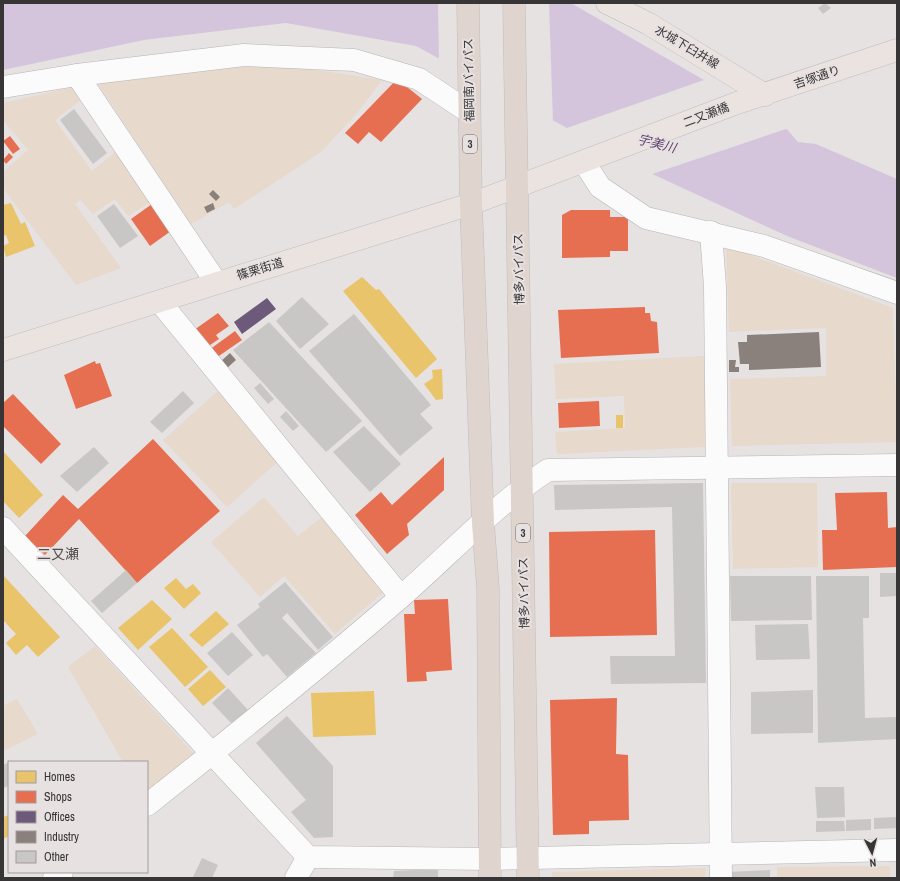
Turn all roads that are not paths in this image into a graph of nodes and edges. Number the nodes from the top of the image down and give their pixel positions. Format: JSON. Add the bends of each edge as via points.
{"nodes":[{"id":1,"x":468,"y":3,"type":"edge"},
{"id":2,"x":514,"y":3,"type":"edge"},
{"id":3,"x":607,"y":3,"type":"edge"},
{"id":4,"x":897,"y":50,"type":"edge"},
{"id":5,"x":77,"y":75,"type":"junction"},
{"id":6,"x":3,"y":87,"type":"edge"},
{"id":7,"x":765,"y":94,"type":"junction"},
{"id":8,"x":737,"y":103,"type":"joint"},
{"id":9,"x":469,"y":112,"type":"junction"},
{"id":10,"x":584,"y":162,"type":"junction"},
{"id":11,"x":518,"y":188,"type":"junction"},
{"id":12,"x":471,"y":204,"type":"junction"},
{"id":13,"x":711,"y":232,"type":"junction"},
{"id":14,"x":216,"y":282,"type":"junction"},
{"id":15,"x":897,"y":293,"type":"edge"},
{"id":16,"x":160,"y":302,"type":"junction"},
{"id":17,"x":3,"y":350,"type":"edge"},
{"id":18,"x":897,"y":465,"type":"edge"},
{"id":19,"x":716,"y":468,"type":"junction"},
{"id":20,"x":522,"y":487,"type":"junction"},
{"id":21,"x":483,"y":523,"type":"junction"},
{"id":22,"x":3,"y":528,"type":"edge"},
{"id":23,"x":400,"y":597,"type":"junction"},
{"id":24,"x":212,"y":753,"type":"junction"},
{"id":25,"x":148,"y":804,"type":"edge"},
{"id":26,"x":897,"y":850,"type":"edge"},
{"id":27,"x":721,"y":854,"type":"junction"},
{"id":28,"x":308,"y":857,"type":"junction"},
{"id":29,"x":528,"y":868,"type":"edge"},
{"id":30,"x":490,"y":869,"type":"edge"},
{"id":31,"x":296,"y":878,"type":"edge"},
{"id":32,"x":721,"y":878,"type":"edge"}],
"edges":[{"from":1,"to":9,"type":"highway","name":"福岡南バイパス","number":"3"},
{"from":2,"to":11,"type":"highway","number":"3"},
{"from":3,"to":7,"type":"main road","name":"水城下臼井線","via":[[649,24]]},
{"from":4,"to":7,"type":"main road","name":"吉塚通り"},
{"from":5,"to":6,"type":"street"},
{"from":5,"to":9,"type":"street","via":[[244,55],[354,60],[419,79]]},
{"from":5,"to":14,"type":"street"},
{"from":7,"to":8,"type":"main road","name":"吉塚通り"},
{"from":8,"to":10,"type":"main road","name":"二又瀬橋"},
{"from":9,"to":12,"type":"highway","name":"福岡南バイパス","number":"3"},
{"from":10,"to":11,"type":"main road"},
{"from":10,"to":13,"type":"street","via":[[600,187],[646,218]]},
{"from":11,"to":12,"type":"main road","name":"篠栗街道"},
{"from":11,"to":20,"type":"highway","name":"博多バイパス","number":"3"},
{"from":12,"to":14,"type":"main road","name":"篠栗街道"},
{"from":12,"to":21,"type":"highway","number":"3"},
{"from":13,"to":15,"type":"street","via":[[764,246]]},
{"from":13,"to":19,"type":"street","via":[[715,287]]},
{"from":14,"to":16,"type":"main road","name":"篠栗街道"},
{"from":16,"to":17,"type":"main road","name":"篠栗街道"},
{"from":16,"to":23,"type":"street"},
{"from":18,"to":19,"type":"street"},
{"from":19,"to":20,"type":"street","via":[[548,470]]},
{"from":19,"to":27,"type":"street"},
{"from":20,"to":21,"type":"street"},
{"from":20,"to":29,"type":"highway","name":"博多バイパス","number":"3"},
{"from":21,"to":23,"type":"street"},
{"from":21,"to":30,"type":"highway","number":"3","via":[[488,588]]},
{"from":22,"to":24,"type":"street"},
{"from":23,"to":24,"type":"street"},
{"from":24,"to":25,"type":"street"},
{"from":24,"to":28,"type":"street"},
{"from":26,"to":27,"type":"street"},
{"from":27,"to":29,"type":"street"},
{"from":27,"to":32,"type":"street"},
{"from":28,"to":30,"type":"street"},
{"from":28,"to":31,"type":"street"},
{"from":29,"to":30,"type":"street"}]}
